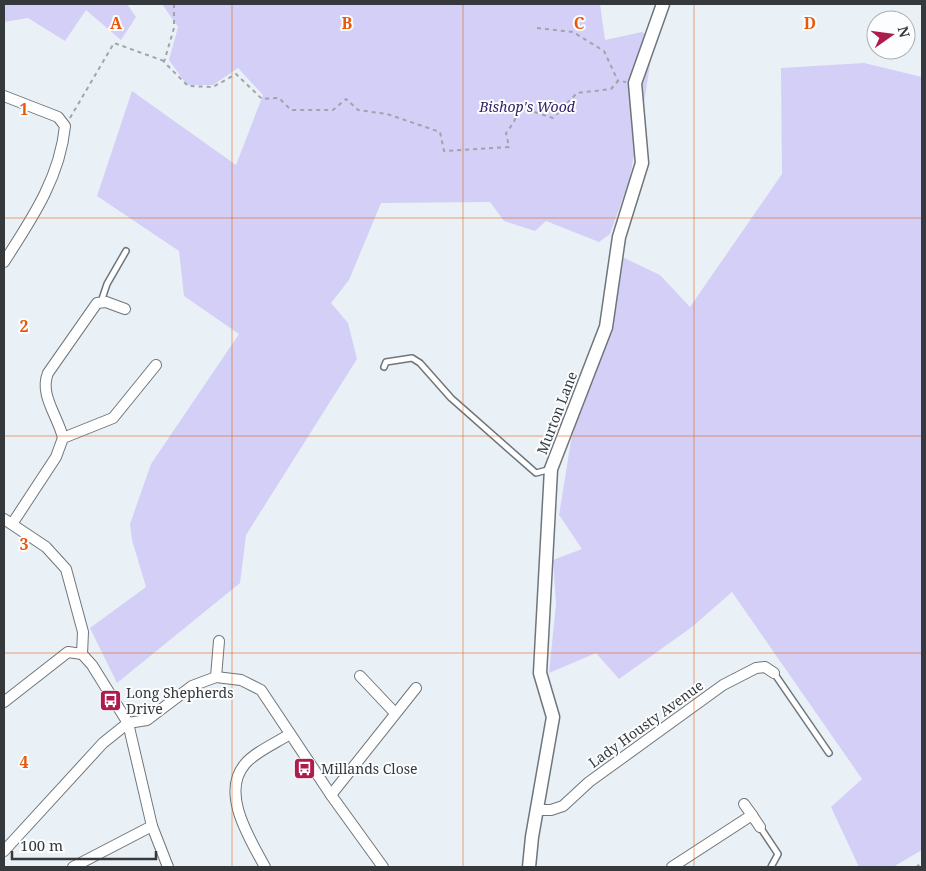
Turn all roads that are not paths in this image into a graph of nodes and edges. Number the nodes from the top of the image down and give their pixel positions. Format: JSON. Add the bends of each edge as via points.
{"nodes":[{"id":1,"x":664,"y":4,"type":"edge"},
{"id":2,"x":4,"y":96,"type":"edge"},
{"id":3,"x":16,"y":101,"type":"junction"},
{"id":4,"x":4,"y":107,"type":"edge"},
{"id":5,"x":126,"y":251,"type":"dead end"},
{"id":6,"x":4,"y":262,"type":"edge"},
{"id":7,"x":101,"y":302,"type":"junction"},
{"id":8,"x":124,"y":309,"type":"dead end"},
{"id":9,"x":156,"y":365,"type":"dead end"},
{"id":10,"x":384,"y":367,"type":"dead end"},
{"id":11,"x":63,"y":438,"type":"junction"},
{"id":12,"x":552,"y":469,"type":"junction"},
{"id":13,"x":8,"y":521,"type":"edge"},
{"id":14,"x":218,"y":641,"type":"dead end"},
{"id":15,"x":82,"y":654,"type":"junction"},
{"id":16,"x":774,"y":672,"type":"joint"},
{"id":17,"x":360,"y":676,"type":"dead end"},
{"id":18,"x":216,"y":677,"type":"junction"},
{"id":19,"x":416,"y":688,"type":"dead end"},
{"id":20,"x":4,"y":702,"type":"edge"},
{"id":21,"x":396,"y":713,"type":"junction"},
{"id":22,"x":128,"y":723,"type":"junction"},
{"id":23,"x":290,"y":734,"type":"junction"},
{"id":24,"x":829,"y":753,"type":"dead end"},
{"id":25,"x":331,"y":795,"type":"junction"},
{"id":26,"x":744,"y":804,"type":"dead end"},
{"id":27,"x":537,"y":810,"type":"junction"},
{"id":28,"x":752,"y":815,"type":"junction"},
{"id":29,"x":152,"y":826,"type":"junction"},
{"id":30,"x":760,"y":827,"type":"joint"},
{"id":31,"x":4,"y":851,"type":"edge"},
{"id":32,"x":73,"y":867,"type":"edge"},
{"id":33,"x":168,"y":867,"type":"edge"},
{"id":34,"x":265,"y":867,"type":"edge"},
{"id":35,"x":383,"y":867,"type":"edge"},
{"id":36,"x":529,"y":867,"type":"edge"},
{"id":37,"x":672,"y":867,"type":"edge"},
{"id":38,"x":772,"y":867,"type":"edge"}],
"edges":[{"from":1,"to":12,"type":"street","name":"Murton Lane","via":[[635,83],[642,163],[619,237],[606,327]]},
{"from":2,"to":3,"type":"street"},
{"from":3,"to":4,"type":"street"},
{"from":3,"to":6,"type":"street","via":[[58,117],[65,126],[58,167]]},
{"from":5,"to":7,"type":"lane","via":[[107,284]]},
{"from":7,"to":8,"type":"street"},
{"from":7,"to":11,"type":"street","via":[[93,308],[46,378],[46,393]]},
{"from":9,"to":11,"type":"street","via":[[113,418]]},
{"from":10,"to":12,"type":"lane","via":[[386,362],[412,358],[536,473]]},
{"from":11,"to":13,"type":"street","via":[[56,457]]},
{"from":12,"to":27,"type":"street","name":"Murton Lane","via":[[540,673],[553,717]]},
{"from":13,"to":15,"type":"street","via":[[46,547],[66,569],[83,632]]},
{"from":14,"to":18,"type":"street"},
{"from":15,"to":20,"type":"street","via":[[68,652]]},
{"from":15,"to":22,"type":"street"},
{"from":16,"to":24,"type":"lane"},
{"from":16,"to":27,"type":"street","name":"Lady Housty Avenue","via":[[765,667],[756,668],[723,684],[589,782],[563,806]]},
{"from":17,"to":21,"type":"street"},
{"from":18,"to":22,"type":"street","via":[[192,686],[147,720]]},
{"from":18,"to":23,"type":"street","via":[[240,680],[261,690]]},
{"from":19,"to":21,"type":"street"},
{"from":21,"to":25,"type":"street"},
{"from":22,"to":29,"type":"street"},
{"from":22,"to":31,"type":"street","via":[[103,743]]},
{"from":23,"to":25,"type":"street"},
{"from":23,"to":34,"type":"street","via":[[245,764],[234,783],[239,813]]},
{"from":25,"to":35,"type":"street"},
{"from":26,"to":28,"type":"street"},
{"from":27,"to":36,"type":"street","name":"Murton Lane"},
{"from":28,"to":30,"type":"street"},
{"from":28,"to":37,"type":"street"},
{"from":29,"to":32,"type":"street"},
{"from":29,"to":33,"type":"street"},
{"from":30,"to":38,"type":"lane","via":[[778,854]]}]}
